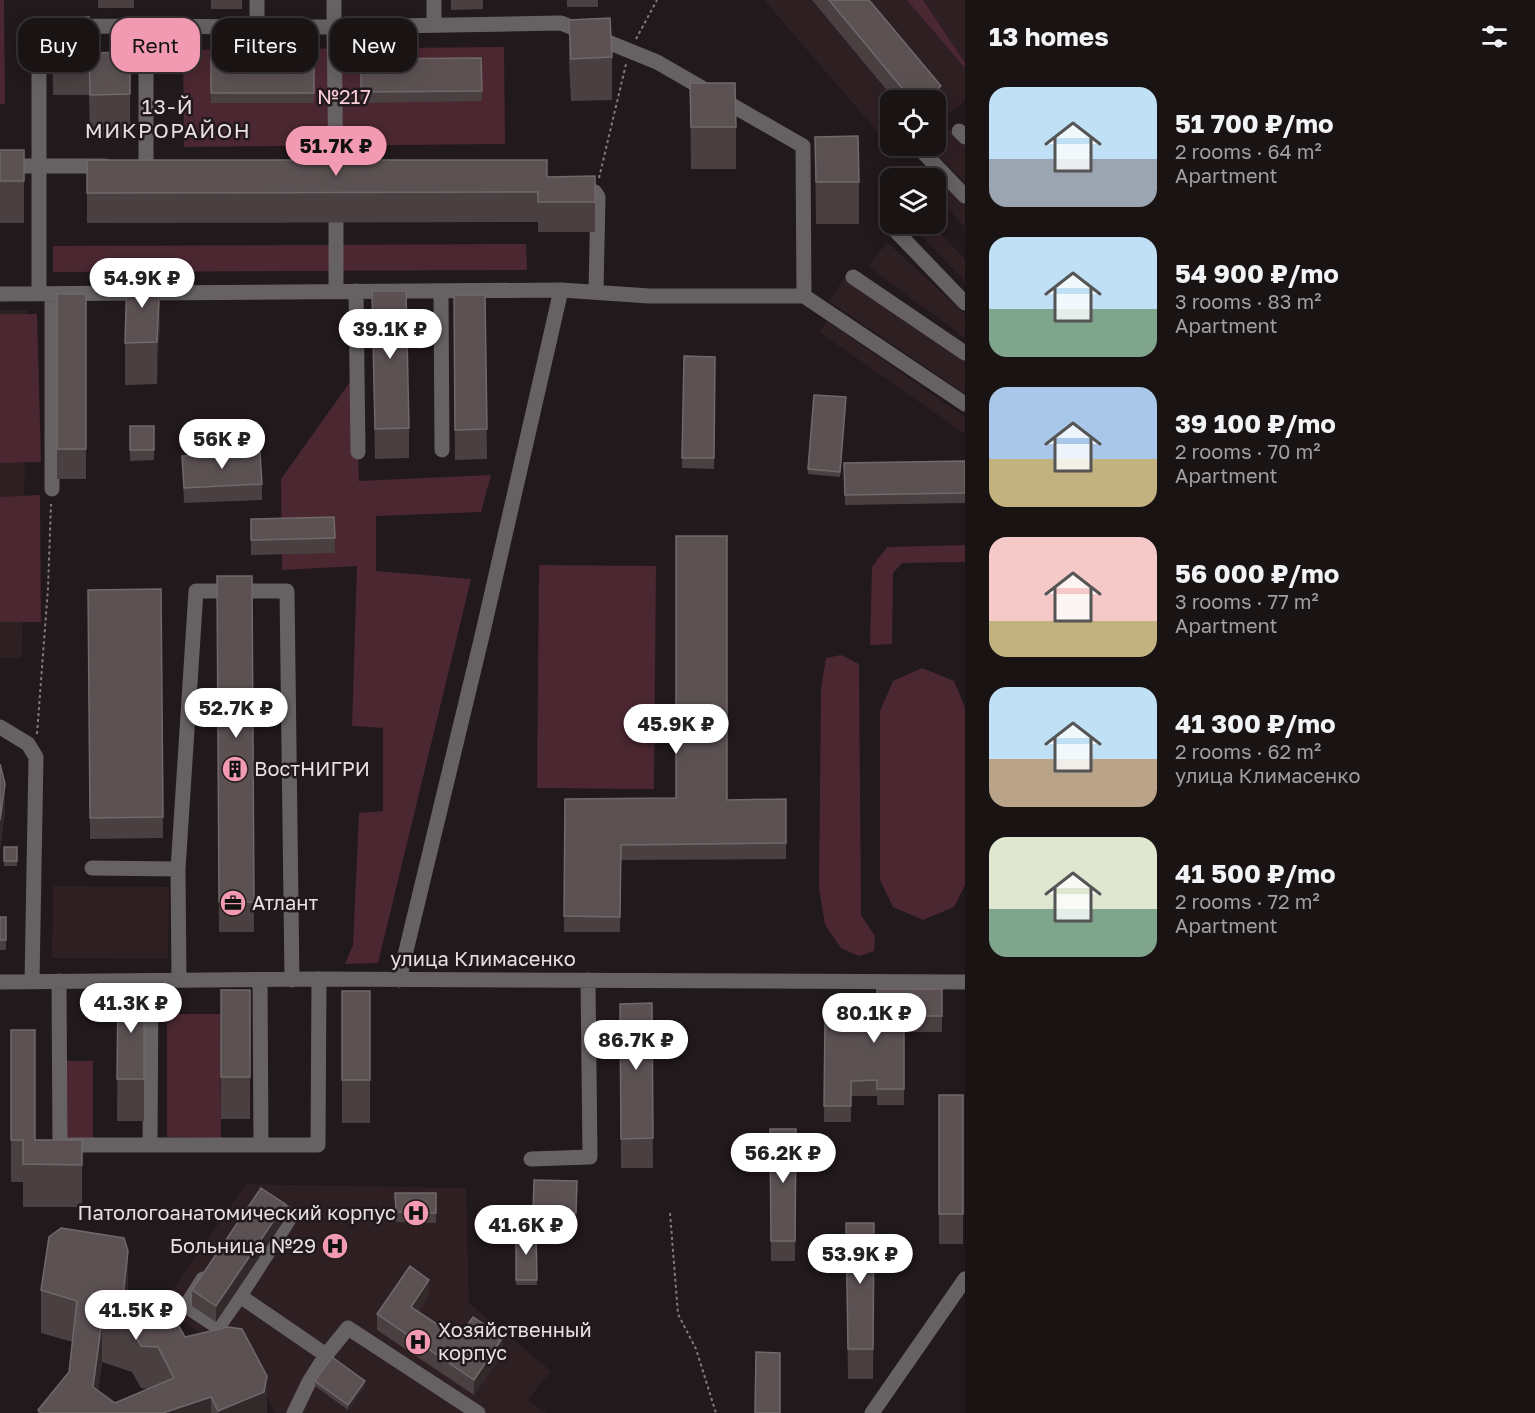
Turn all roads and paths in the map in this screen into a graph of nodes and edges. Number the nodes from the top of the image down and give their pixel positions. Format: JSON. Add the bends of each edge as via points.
{"nodes":[{"id":1,"x":257,"y":0,"type":"edge"},
{"id":2,"x":334,"y":0,"type":"edge"},
{"id":3,"x":434,"y":0,"type":"edge"},
{"id":4,"x":657,"y":0,"type":"edge"},
{"id":5,"x":257,"y":18,"type":"edge"},
{"id":6,"x":334,"y":18,"type":"edge"},
{"id":7,"x":417,"y":25,"type":"edge"},
{"id":8,"x":434,"y":25,"type":"junction"},
{"id":9,"x":111,"y":26,"type":"edge"},
{"id":10,"x":629,"y":51,"type":"junction"},
{"id":11,"x":144,"y":72,"type":"edge"},
{"id":12,"x":335,"y":72,"type":"edge"},
{"id":13,"x":927,"y":156,"type":"edge"},
{"id":14,"x":0,"y":166,"type":"edge"},
{"id":15,"x":39,"y":166,"type":"junction"},
{"id":16,"x":336,"y":179,"type":"edge"},
{"id":17,"x":561,"y":188,"type":"edge"},
{"id":18,"x":595,"y":192,"type":"junction"},
{"id":19,"x":965,"y":196,"type":"edge"},
{"id":20,"x":336,"y":222,"type":"dead end"},
{"id":21,"x":899,"y":234,"type":"edge"},
{"id":22,"x":853,"y":277,"type":"dead end"},
{"id":23,"x":561,"y":290,"type":"junction"},
{"id":24,"x":336,"y":291,"type":"junction"},
{"id":25,"x":356,"y":291,"type":"junction"},
{"id":26,"x":596,"y":291,"type":"junction"},
{"id":27,"x":441,"y":292,"type":"junction"},
{"id":28,"x":0,"y":294,"type":"edge"},
{"id":29,"x":46,"y":294,"type":"junction"},
{"id":30,"x":804,"y":296,"type":"junction"},
{"id":31,"x":965,"y":303,"type":"edge"},
{"id":32,"x":965,"y":353,"type":"edge"},
{"id":33,"x":965,"y":404,"type":"edge"},
{"id":34,"x":442,"y":450,"type":"dead end"},
{"id":35,"x":358,"y":452,"type":"dead end"},
{"id":36,"x":51,"y":489,"type":"joint"},
{"id":37,"x":0,"y":727,"type":"edge"},
{"id":38,"x":37,"y":735,"type":"dead end"},
{"id":39,"x":92,"y":868,"type":"dead end"},
{"id":40,"x":178,"y":869,"type":"junction"},
{"id":41,"x":319,"y":979,"type":"junction"},
{"id":42,"x":179,"y":980,"type":"junction"},
{"id":43,"x":260,"y":980,"type":"junction"},
{"id":44,"x":292,"y":980,"type":"junction"},
{"id":45,"x":399,"y":980,"type":"junction"},
{"id":46,"x":588,"y":980,"type":"junction"},
{"id":47,"x":59,"y":981,"type":"junction"},
{"id":48,"x":151,"y":981,"type":"junction"},
{"id":49,"x":0,"y":982,"type":"edge"},
{"id":50,"x":32,"y":982,"type":"junction"},
{"id":51,"x":965,"y":982,"type":"edge"},
{"id":52,"x":150,"y":1145,"type":"junction"},
{"id":53,"x":261,"y":1145,"type":"junction"},
{"id":54,"x":531,"y":1159,"type":"dead end"},
{"id":55,"x":257,"y":1195,"type":"edge"},
{"id":56,"x":670,"y":1213,"type":"dead end"},
{"id":57,"x":212,"y":1265,"type":"edge"},
{"id":58,"x":965,"y":1279,"type":"edge"},
{"id":59,"x":240,"y":1296,"type":"junction"},
{"id":60,"x":326,"y":1354,"type":"junction"},
{"id":61,"x":294,"y":1413,"type":"edge"},
{"id":62,"x":478,"y":1413,"type":"edge"},
{"id":63,"x":716,"y":1413,"type":"edge"},
{"id":64,"x":872,"y":1413,"type":"edge"}],
"edges":[{"from":1,"to":5,"type":"street"},
{"from":2,"to":6,"type":"street"},
{"from":3,"to":8,"type":"street"},
{"from":4,"to":10,"type":"path"},
{"from":7,"to":8,"type":"street"},
{"from":8,"to":10,"type":"street","via":[[561,23]]},
{"from":9,"to":15,"type":"street","via":[[39,26]]},
{"from":10,"to":18,"type":"path"},
{"from":10,"to":30,"type":"street","via":[[657,62],[803,146]]},
{"from":11,"to":15,"type":"street","via":[[140,166]]},
{"from":12,"to":16,"type":"street"},
{"from":13,"to":19,"type":"street"},
{"from":14,"to":15,"type":"street"},
{"from":15,"to":29,"type":"street"},
{"from":17,"to":18,"type":"street"},
{"from":18,"to":26,"type":"street","via":[[599,203]]},
{"from":20,"to":24,"type":"street"},
{"from":21,"to":31,"type":"street"},
{"from":22,"to":32,"type":"street"},
{"from":23,"to":26,"type":"street"},
{"from":23,"to":27,"type":"street"},
{"from":23,"to":45,"type":"street"},
{"from":24,"to":25,"type":"street"},
{"from":24,"to":29,"type":"street"},
{"from":25,"to":27,"type":"street"},
{"from":25,"to":35,"type":"street"},
{"from":26,"to":30,"type":"street","via":[[649,296]]},
{"from":27,"to":34,"type":"street"},
{"from":28,"to":29,"type":"street"},
{"from":29,"to":36,"type":"street"},
{"from":30,"to":33,"type":"street"},
{"from":36,"to":38,"type":"path"},
{"from":37,"to":50,"type":"street","via":[[28,744],[36,757]]},
{"from":39,"to":40,"type":"street"},
{"from":40,"to":42,"type":"street"},
{"from":40,"to":44,"type":"street","via":[[196,591],[287,591]]},
{"from":41,"to":44,"type":"street","name":"улица Климасенко"},
{"from":41,"to":45,"type":"street","name":"улица Климасенко"},
{"from":41,"to":53,"type":"street","via":[[318,1145]]},
{"from":42,"to":43,"type":"street","name":"улица Климасенко"},
{"from":42,"to":48,"type":"street","name":"улица Климасенко"},
{"from":43,"to":44,"type":"street","name":"улица Климасенко"},
{"from":43,"to":53,"type":"street"},
{"from":45,"to":46,"type":"street","name":"улица Климасенко"},
{"from":46,"to":51,"type":"street","name":"улица Климасенко"},
{"from":46,"to":54,"type":"street","via":[[591,1157]]},
{"from":47,"to":48,"type":"street","name":"улица Климасенко"},
{"from":47,"to":50,"type":"street","name":"улица Климасенко"},
{"from":47,"to":52,"type":"street","via":[[60,1145]]},
{"from":48,"to":52,"type":"street"},
{"from":49,"to":50,"type":"street","name":"улица Климасенко"},
{"from":52,"to":53,"type":"street"},
{"from":55,"to":59,"type":"street","via":[[291,1216]]},
{"from":56,"to":63,"type":"path","via":[[678,1314],[696,1350]]},
{"from":57,"to":59,"type":"street","via":[[186,1306],[218,1328]]},
{"from":58,"to":64,"type":"street"},
{"from":59,"to":60,"type":"street"},
{"from":60,"to":61,"type":"street"},
{"from":60,"to":62,"type":"street","via":[[348,1328]]}]}
